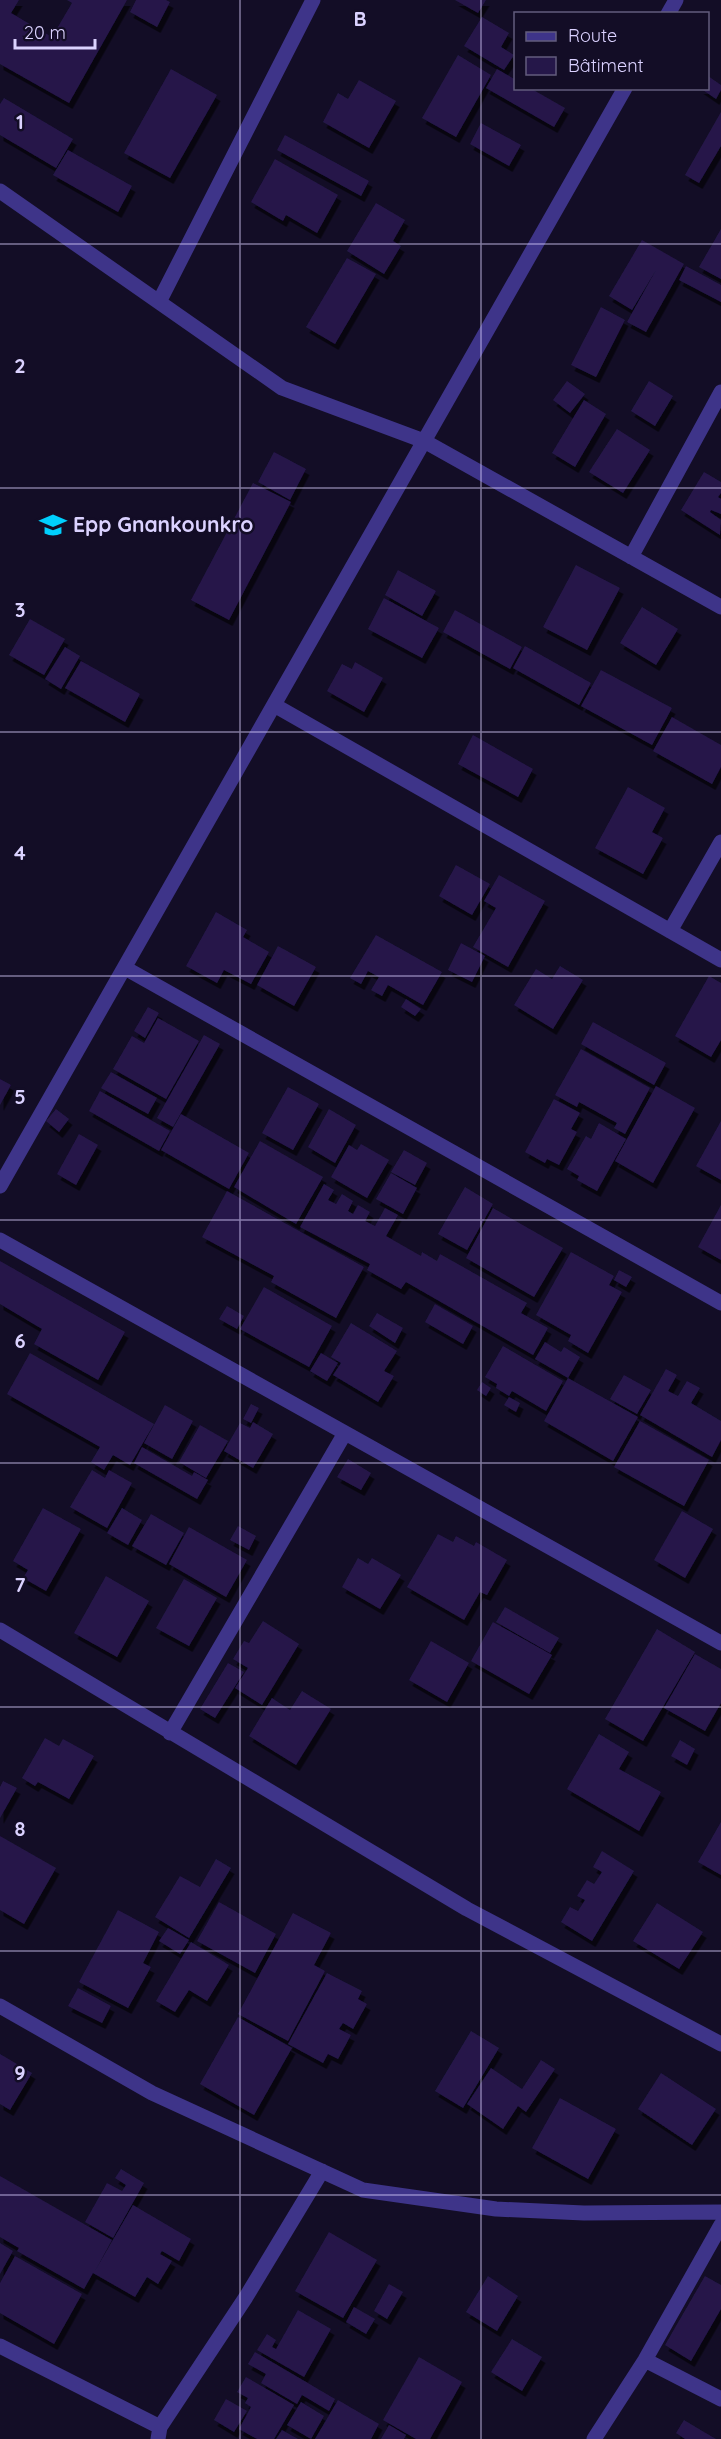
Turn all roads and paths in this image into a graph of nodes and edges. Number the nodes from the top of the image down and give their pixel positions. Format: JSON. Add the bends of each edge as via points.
{"nodes":[{"id":1,"x":313,"y":0,"type":"edge"},
{"id":2,"x":624,"y":90,"type":"edge"},
{"id":3,"x":0,"y":192,"type":"edge"},
{"id":4,"x":159,"y":302,"type":"junction"},
{"id":5,"x":721,"y":392,"type":"edge"},
{"id":6,"x":424,"y":441,"type":"junction"},
{"id":7,"x":631,"y":557,"type":"junction"},
{"id":8,"x":721,"y":607,"type":"edge"},
{"id":9,"x":274,"y":705,"type":"junction"},
{"id":10,"x":721,"y":842,"type":"edge"},
{"id":11,"x":670,"y":931,"type":"junction"},
{"id":12,"x":721,"y":960,"type":"edge"},
{"id":13,"x":125,"y":968,"type":"junction"},
{"id":14,"x":0,"y":1186,"type":"edge"},
{"id":15,"x":0,"y":1240,"type":"edge"},
{"id":16,"x":721,"y":1303,"type":"edge"},
{"id":17,"x":345,"y":1433,"type":"junction"},
{"id":18,"x":0,"y":1630,"type":"edge"},
{"id":19,"x":721,"y":1643,"type":"edge"},
{"id":20,"x":170,"y":1733,"type":"junction"},
{"id":21,"x":0,"y":2006,"type":"edge"},
{"id":22,"x":721,"y":2044,"type":"edge"},
{"id":23,"x":322,"y":2171,"type":"junction"},
{"id":24,"x":721,"y":2212,"type":"edge"},
{"id":25,"x":721,"y":2225,"type":"edge"},
{"id":26,"x":0,"y":2346,"type":"edge"},
{"id":27,"x":645,"y":2360,"type":"junction"},
{"id":28,"x":721,"y":2399,"type":"edge"},
{"id":29,"x":159,"y":2433,"type":"edge"},
{"id":30,"x":594,"y":2439,"type":"edge"}],
"edges":[{"from":1,"to":4,"type":"street"},
{"from":2,"to":6,"type":"street"},
{"from":3,"to":4,"type":"street"},
{"from":4,"to":6,"type":"street","via":[[282,388]]},
{"from":5,"to":7,"type":"street"},
{"from":6,"to":7,"type":"street"},
{"from":6,"to":9,"type":"street"},
{"from":7,"to":8,"type":"street"},
{"from":9,"to":11,"type":"street"},
{"from":9,"to":13,"type":"street"},
{"from":10,"to":11,"type":"street"},
{"from":11,"to":12,"type":"street"},
{"from":13,"to":14,"type":"street"},
{"from":13,"to":16,"type":"street"},
{"from":15,"to":17,"type":"street"},
{"from":17,"to":19,"type":"street"},
{"from":17,"to":20,"type":"street"},
{"from":18,"to":20,"type":"street"},
{"from":20,"to":22,"type":"street","via":[[467,1910]]},
{"from":21,"to":23,"type":"street","via":[[152,2093]]},
{"from":23,"to":24,"type":"street","via":[[363,2190],[496,2209]]},
{"from":23,"to":29,"type":"street"},
{"from":25,"to":27,"type":"street"},
{"from":26,"to":29,"type":"street"},
{"from":27,"to":28,"type":"street"},
{"from":27,"to":30,"type":"street"}]}
